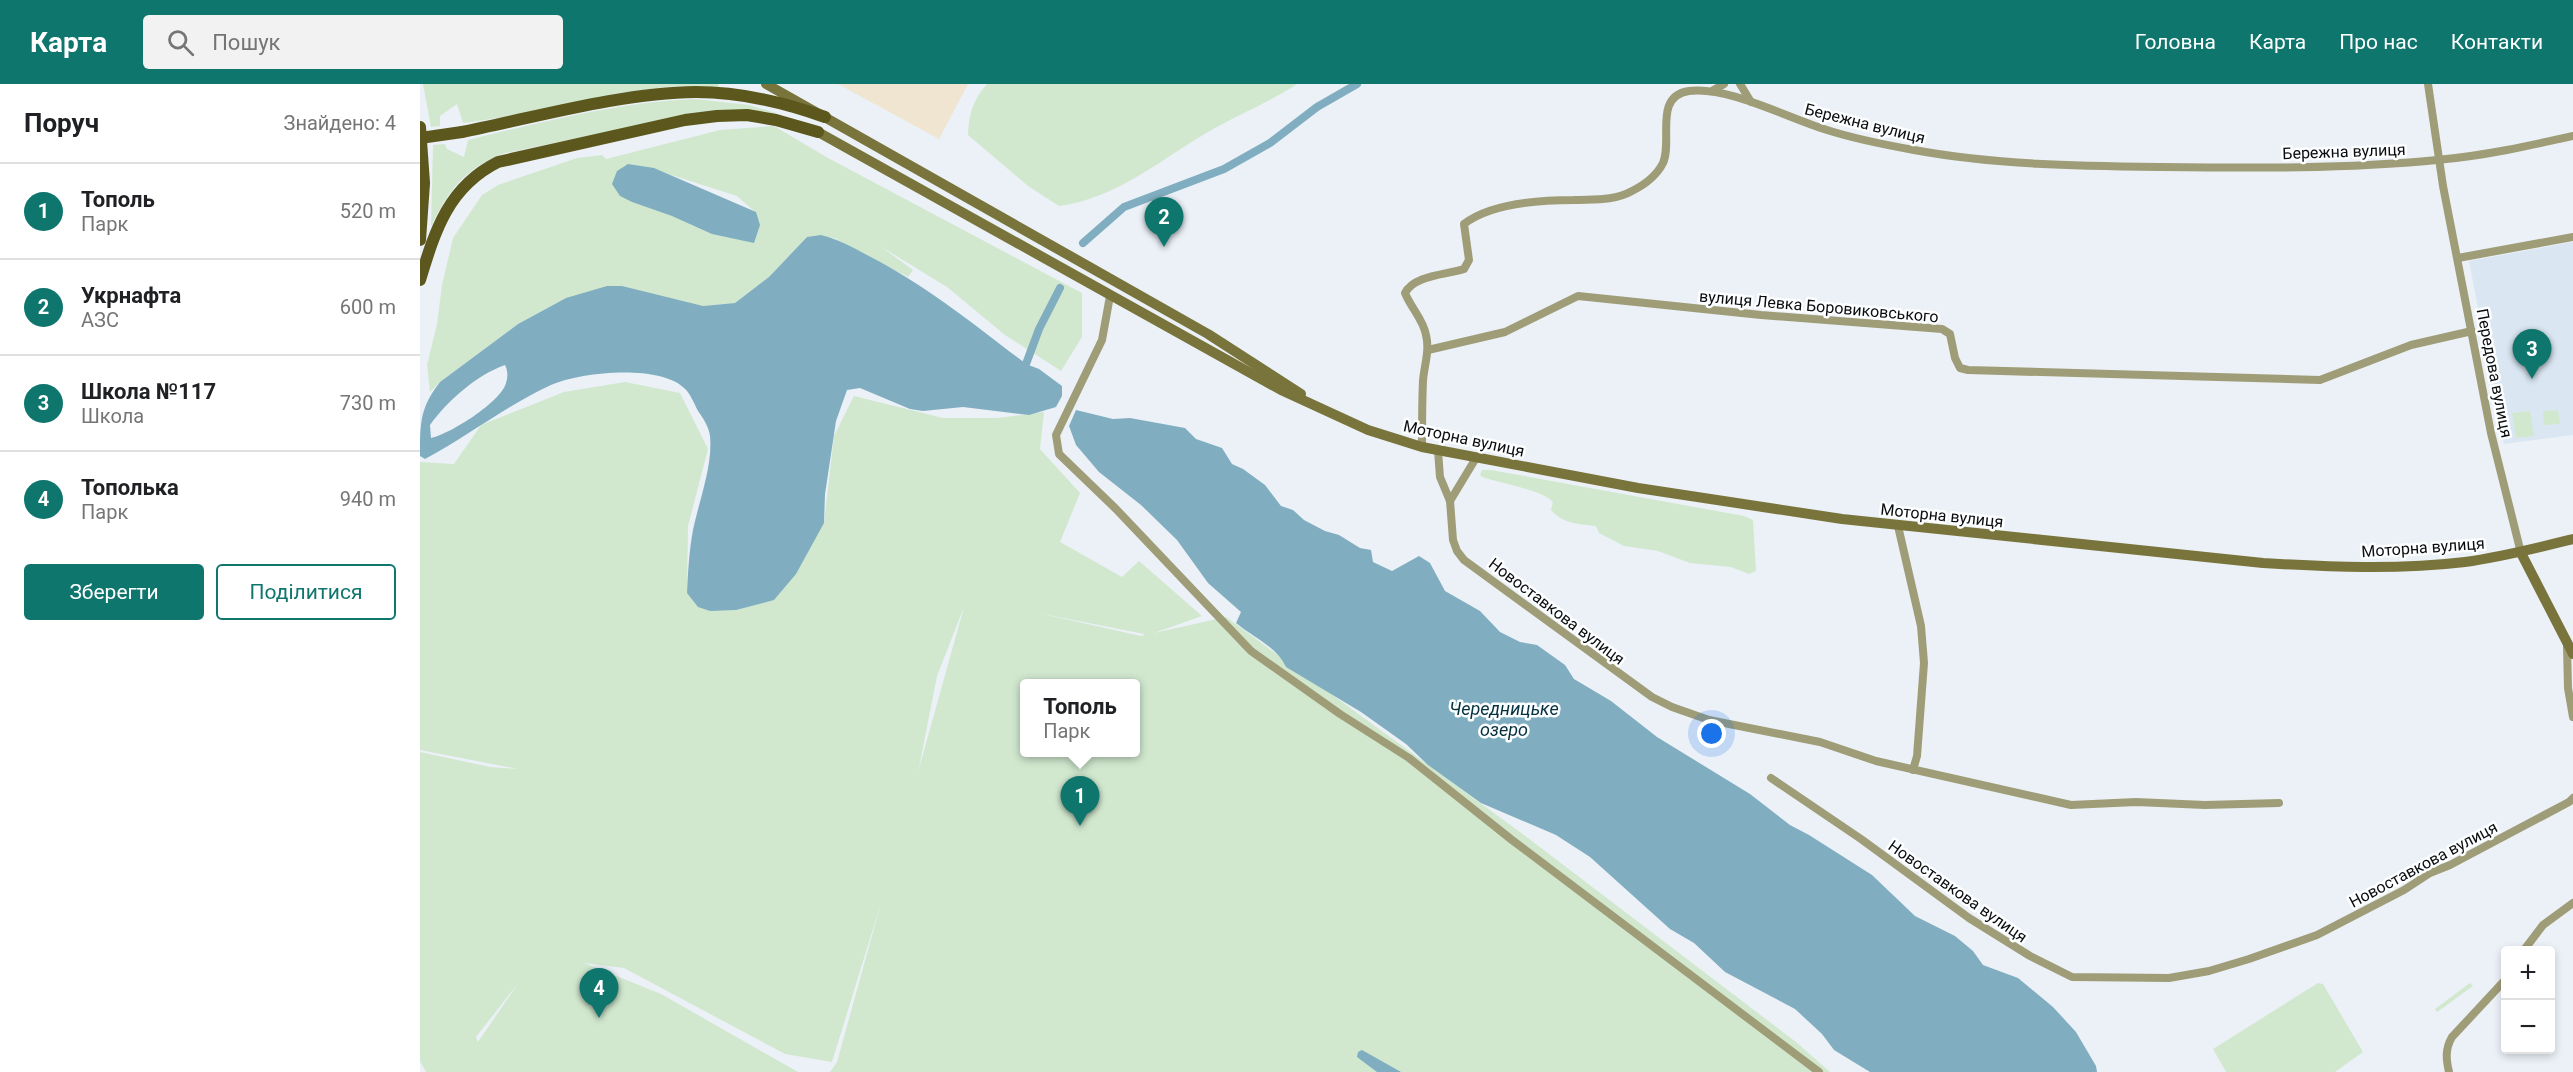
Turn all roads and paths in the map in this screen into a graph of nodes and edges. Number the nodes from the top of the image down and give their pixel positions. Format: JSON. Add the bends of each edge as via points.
{"nodes":[{"id":1,"x":766,"y":84,"type":"edge"},
{"id":2,"x":1724,"y":84,"type":"edge"},
{"id":3,"x":1740,"y":84,"type":"edge"},
{"id":4,"x":2428,"y":84,"type":"edge"},
{"id":5,"x":1712,"y":91,"type":"junction"},
{"id":6,"x":739,"y":95,"type":"junction"},
{"id":7,"x":1751,"y":102,"type":"junction"},
{"id":8,"x":825,"y":117,"type":"junction"},
{"id":9,"x":420,"y":127,"type":"edge"},
{"id":10,"x":818,"y":132,"type":"junction"},
{"id":11,"x":2573,"y":136,"type":"edge"},
{"id":12,"x":420,"y":138,"type":"edge"},
{"id":13,"x":2439,"y":160,"type":"junction"},
{"id":14,"x":953,"y":190,"type":"junction"},
{"id":15,"x":946,"y":204,"type":"junction"},
{"id":16,"x":2573,"y":237,"type":"edge"},
{"id":17,"x":420,"y":240,"type":"edge"},
{"id":18,"x":2457,"y":258,"type":"junction"},
{"id":19,"x":420,"y":280,"type":"edge"},
{"id":20,"x":1110,"y":296,"type":"junction"},
{"id":21,"x":2472,"y":331,"type":"junction"},
{"id":22,"x":1428,"y":350,"type":"junction"},
{"id":23,"x":1318,"y":407,"type":"junction"},
{"id":24,"x":1422,"y":447,"type":"junction"},
{"id":25,"x":1438,"y":451,"type":"junction"},
{"id":26,"x":1476,"y":458,"type":"junction"},
{"id":27,"x":1450,"y":501,"type":"junction"},
{"id":28,"x":1898,"y":526,"type":"junction"},
{"id":29,"x":2573,"y":539,"type":"edge"},
{"id":30,"x":2521,"y":553,"type":"junction"},
{"id":31,"x":2570,"y":649,"type":"edge"},
{"id":32,"x":2573,"y":717,"type":"edge"},
{"id":33,"x":1913,"y":770,"type":"junction"},
{"id":34,"x":1771,"y":778,"type":"dead end"},
{"id":35,"x":2573,"y":798,"type":"edge"},
{"id":36,"x":2279,"y":803,"type":"dead end"},
{"id":37,"x":2573,"y":903,"type":"edge"},
{"id":38,"x":2528,"y":946,"type":"edge"},
{"id":39,"x":2501,"y":983,"type":"edge"},
{"id":40,"x":1819,"y":1072,"type":"edge"},
{"id":41,"x":2449,"y":1072,"type":"edge"}],
"edges":[{"from":1,"to":8,"type":"street"},
{"from":2,"to":5,"type":"street"},
{"from":3,"to":7,"type":"street"},
{"from":4,"to":13,"type":"street","name":"Передова вулиця"},
{"from":5,"to":7,"type":"street","name":"Бережна вулиця"},
{"from":5,"to":22,"type":"street","name":"Бережна вулиця","via":[[1686,91],[1672,101],[1667,111],[1662,164],[1644,184],[1626,195],[1598,201],[1506,206],[1484,211],[1466,223],[1467,266],[1417,281],[1405,293],[1423,322]]},
{"from":6,"to":8,"type":"main road","via":[[787,104]]},
{"from":6,"to":10,"type":"main road","via":[[781,110]]},
{"from":6,"to":12,"type":"main road","bridge":true,"via":[[662,94]]},
{"from":7,"to":13,"type":"street","name":"Бережна вулиця","via":[[1831,132],[1916,151],[2038,165],[2263,168]]},
{"from":8,"to":14,"type":"street"},
{"from":9,"to":17,"type":"main road","via":[[424,183]]},
{"from":10,"to":15,"type":"street"},
{"from":10,"to":19,"type":"main road","via":[[747,115],[717,116],[498,162],[466,183],[448,206]]},
{"from":11,"to":13,"type":"street","name":"Бережна вулиця"},
{"from":13,"to":18,"type":"street","name":"Передова вулиця"},
{"from":14,"to":15,"type":"street"},
{"from":14,"to":23,"type":"street","via":[[1208,334]]},
{"from":15,"to":20,"type":"street"},
{"from":16,"to":18,"type":"street"},
{"from":18,"to":21,"type":"street","name":"Передова вулиця"},
{"from":20,"to":23,"type":"street"},
{"from":20,"to":40,"type":"street","via":[[1102,340],[1056,435],[1059,454],[1251,651],[1409,759]]},
{"from":21,"to":22,"type":"street","name":"вулиця Левка Боровиковського","via":[[2411,345],[2320,380],[1968,370],[1960,368],[1950,334],[1942,329],[1578,296],[1505,332]]},
{"from":21,"to":30,"type":"street","name":"Передова вулиця","via":[[2491,434]]},
{"from":22,"to":24,"type":"street","name":"Бережна вулиця","via":[[1423,379]]},
{"from":23,"to":24,"type":"street","name":"Моторна вулиця","via":[[1368,430]]},
{"from":24,"to":25,"type":"street","name":"Моторна вулиця"},
{"from":25,"to":26,"type":"street","name":"Моторна вулиця"},
{"from":25,"to":27,"type":"street","name":"Новоставкова вулиця","via":[[1440,477]]},
{"from":26,"to":27,"type":"street"},
{"from":26,"to":28,"type":"street","name":"Моторна вулиця","via":[[1638,488]]},
{"from":27,"to":33,"type":"street","name":"Новоставкова вулиця","via":[[1453,540],[1464,560],[1652,697],[1709,720],[1820,742]]},
{"from":28,"to":30,"type":"street","name":"Моторна вулиця","via":[[2323,566],[2463,562]]},
{"from":28,"to":33,"type":"street","via":[[1921,626],[1924,663]]},
{"from":29,"to":30,"type":"street","name":"Моторна вулиця"},
{"from":30,"to":31,"type":"street","name":"Передова вулиця"},
{"from":31,"to":32,"type":"street","via":[[2568,688]]},
{"from":33,"to":36,"type":"street","name":"Новоставкова вулиця","via":[[2071,806],[2136,802],[2205,806]]},
{"from":34,"to":35,"type":"street","name":"Новоставкова вулиця","via":[[2000,938],[2072,977],[2090,979],[2181,977],[2249,960],[2317,935]]},
{"from":37,"to":38,"type":"street","via":[[2543,925]]},
{"from":39,"to":41,"type":"street","via":[[2447,1045]]}]}
